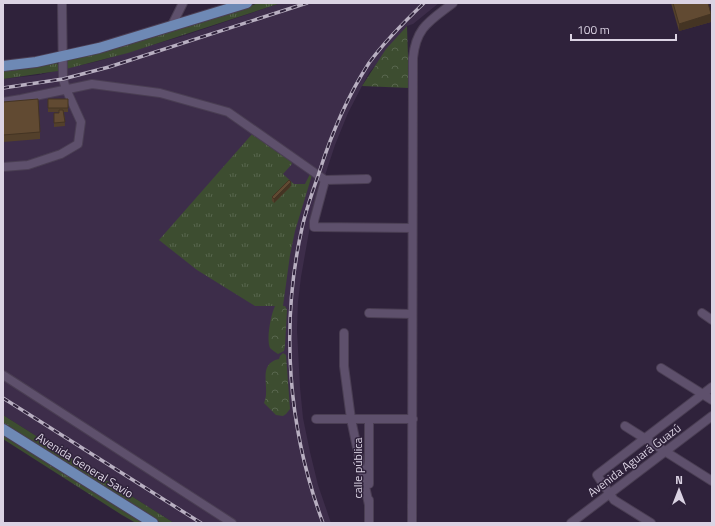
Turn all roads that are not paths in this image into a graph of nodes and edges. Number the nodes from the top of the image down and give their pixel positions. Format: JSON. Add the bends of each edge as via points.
{"nodes":[{"id":1,"x":62,"y":3,"type":"edge"},
{"id":2,"x":183,"y":3,"type":"edge"},
{"id":3,"x":247,"y":3,"type":"edge"},
{"id":4,"x":453,"y":3,"type":"edge"},
{"id":5,"x":170,"y":27,"type":"junction"},
{"id":6,"x":62,"y":56,"type":"junction"},
{"id":7,"x":3,"y":66,"type":"edge"},
{"id":8,"x":66,"y":90,"type":"junction"},
{"id":9,"x":3,"y":102,"type":"edge"},
{"id":10,"x":3,"y":167,"type":"edge"},
{"id":11,"x":367,"y":179,"type":"dead end"},
{"id":12,"x":325,"y":180,"type":"junction"},
{"id":13,"x":412,"y":228,"type":"junction"},
{"id":14,"x":369,"y":313,"type":"dead end"},
{"id":15,"x":702,"y":313,"type":"dead end"},
{"id":16,"x":412,"y":314,"type":"junction"},
{"id":17,"x":712,"y":320,"type":"edge"},
{"id":18,"x":344,"y":333,"type":"dead end"},
{"id":19,"x":661,"y":368,"type":"dead end"},
{"id":20,"x":3,"y":375,"type":"edge"},
{"id":21,"x":712,"y":387,"type":"edge"},
{"id":22,"x":703,"y":394,"type":"junction"},
{"id":23,"x":712,"y":400,"type":"edge"},
{"id":24,"x":712,"y":416,"type":"edge"},
{"id":25,"x":316,"y":419,"type":"dead end"},
{"id":26,"x":351,"y":419,"type":"junction"},
{"id":27,"x":369,"y":419,"type":"junction"},
{"id":28,"x":413,"y":419,"type":"junction"},
{"id":29,"x":625,"y":426,"type":"dead end"},
{"id":30,"x":3,"y":429,"type":"edge"},
{"id":31,"x":645,"y":438,"type":"junction"},
{"id":32,"x":666,"y":452,"type":"junction"},
{"id":33,"x":712,"y":481,"type":"edge"},
{"id":34,"x":610,"y":494,"type":"junction"},
{"id":35,"x":369,"y":505,"type":"junction"},
{"id":36,"x":153,"y":523,"type":"edge"},
{"id":37,"x":232,"y":523,"type":"edge"},
{"id":38,"x":368,"y":523,"type":"edge"},
{"id":39,"x":412,"y":523,"type":"edge"},
{"id":40,"x":571,"y":523,"type":"edge"},
{"id":41,"x":651,"y":523,"type":"edge"}],
"edges":[{"from":1,"to":6,"type":"street"},
{"from":2,"to":5,"type":"street"},
{"from":3,"to":5,"type":"main road"},
{"from":4,"to":13,"type":"street","via":[[425,25],[414,46]]},
{"from":5,"to":6,"type":"main road"},
{"from":6,"to":7,"type":"main road"},
{"from":6,"to":8,"type":"street"},
{"from":8,"to":9,"type":"street"},
{"from":8,"to":10,"type":"street","via":[[81,122],[78,144],[61,154],[28,165]]},
{"from":8,"to":12,"type":"street","via":[[92,84],[136,89],[225,110]]},
{"from":11,"to":12,"type":"street"},
{"from":12,"to":13,"type":"street","via":[[314,227]]},
{"from":13,"to":16,"type":"street"},
{"from":14,"to":16,"type":"street"},
{"from":15,"to":17,"type":"street"},
{"from":16,"to":28,"type":"street"},
{"from":18,"to":26,"type":"street","name":"calle pública","via":[[345,375]]},
{"from":19,"to":22,"type":"street"},
{"from":20,"to":37,"type":"street"},
{"from":21,"to":22,"type":"street","name":"Avenida Aguará Guazú"},
{"from":22,"to":23,"type":"street"},
{"from":22,"to":31,"type":"street","name":"Avenida Aguará Guazú"},
{"from":24,"to":32,"type":"street","name":"Avenida Aguará Guazú"},
{"from":25,"to":26,"type":"street"},
{"from":26,"to":27,"type":"street"},
{"from":26,"to":35,"type":"street","name":"calle pública"},
{"from":27,"to":28,"type":"street"},
{"from":27,"to":35,"type":"street","name":"calle pública"},
{"from":28,"to":39,"type":"street"},
{"from":29,"to":31,"type":"street"},
{"from":30,"to":36,"type":"main road","name":"Avenida General Savio"},
{"from":31,"to":32,"type":"street"},
{"from":31,"to":34,"type":"street","name":"Avenida Aguará Guazú","via":[[597,475]]},
{"from":32,"to":33,"type":"street"},
{"from":32,"to":34,"type":"street","name":"Avenida Aguará Guazú"},
{"from":34,"to":40,"type":"street","name":"Avenida Aguará Guazú"},
{"from":34,"to":41,"type":"street","via":[[614,500]]},
{"from":35,"to":38,"type":"street"}]}
